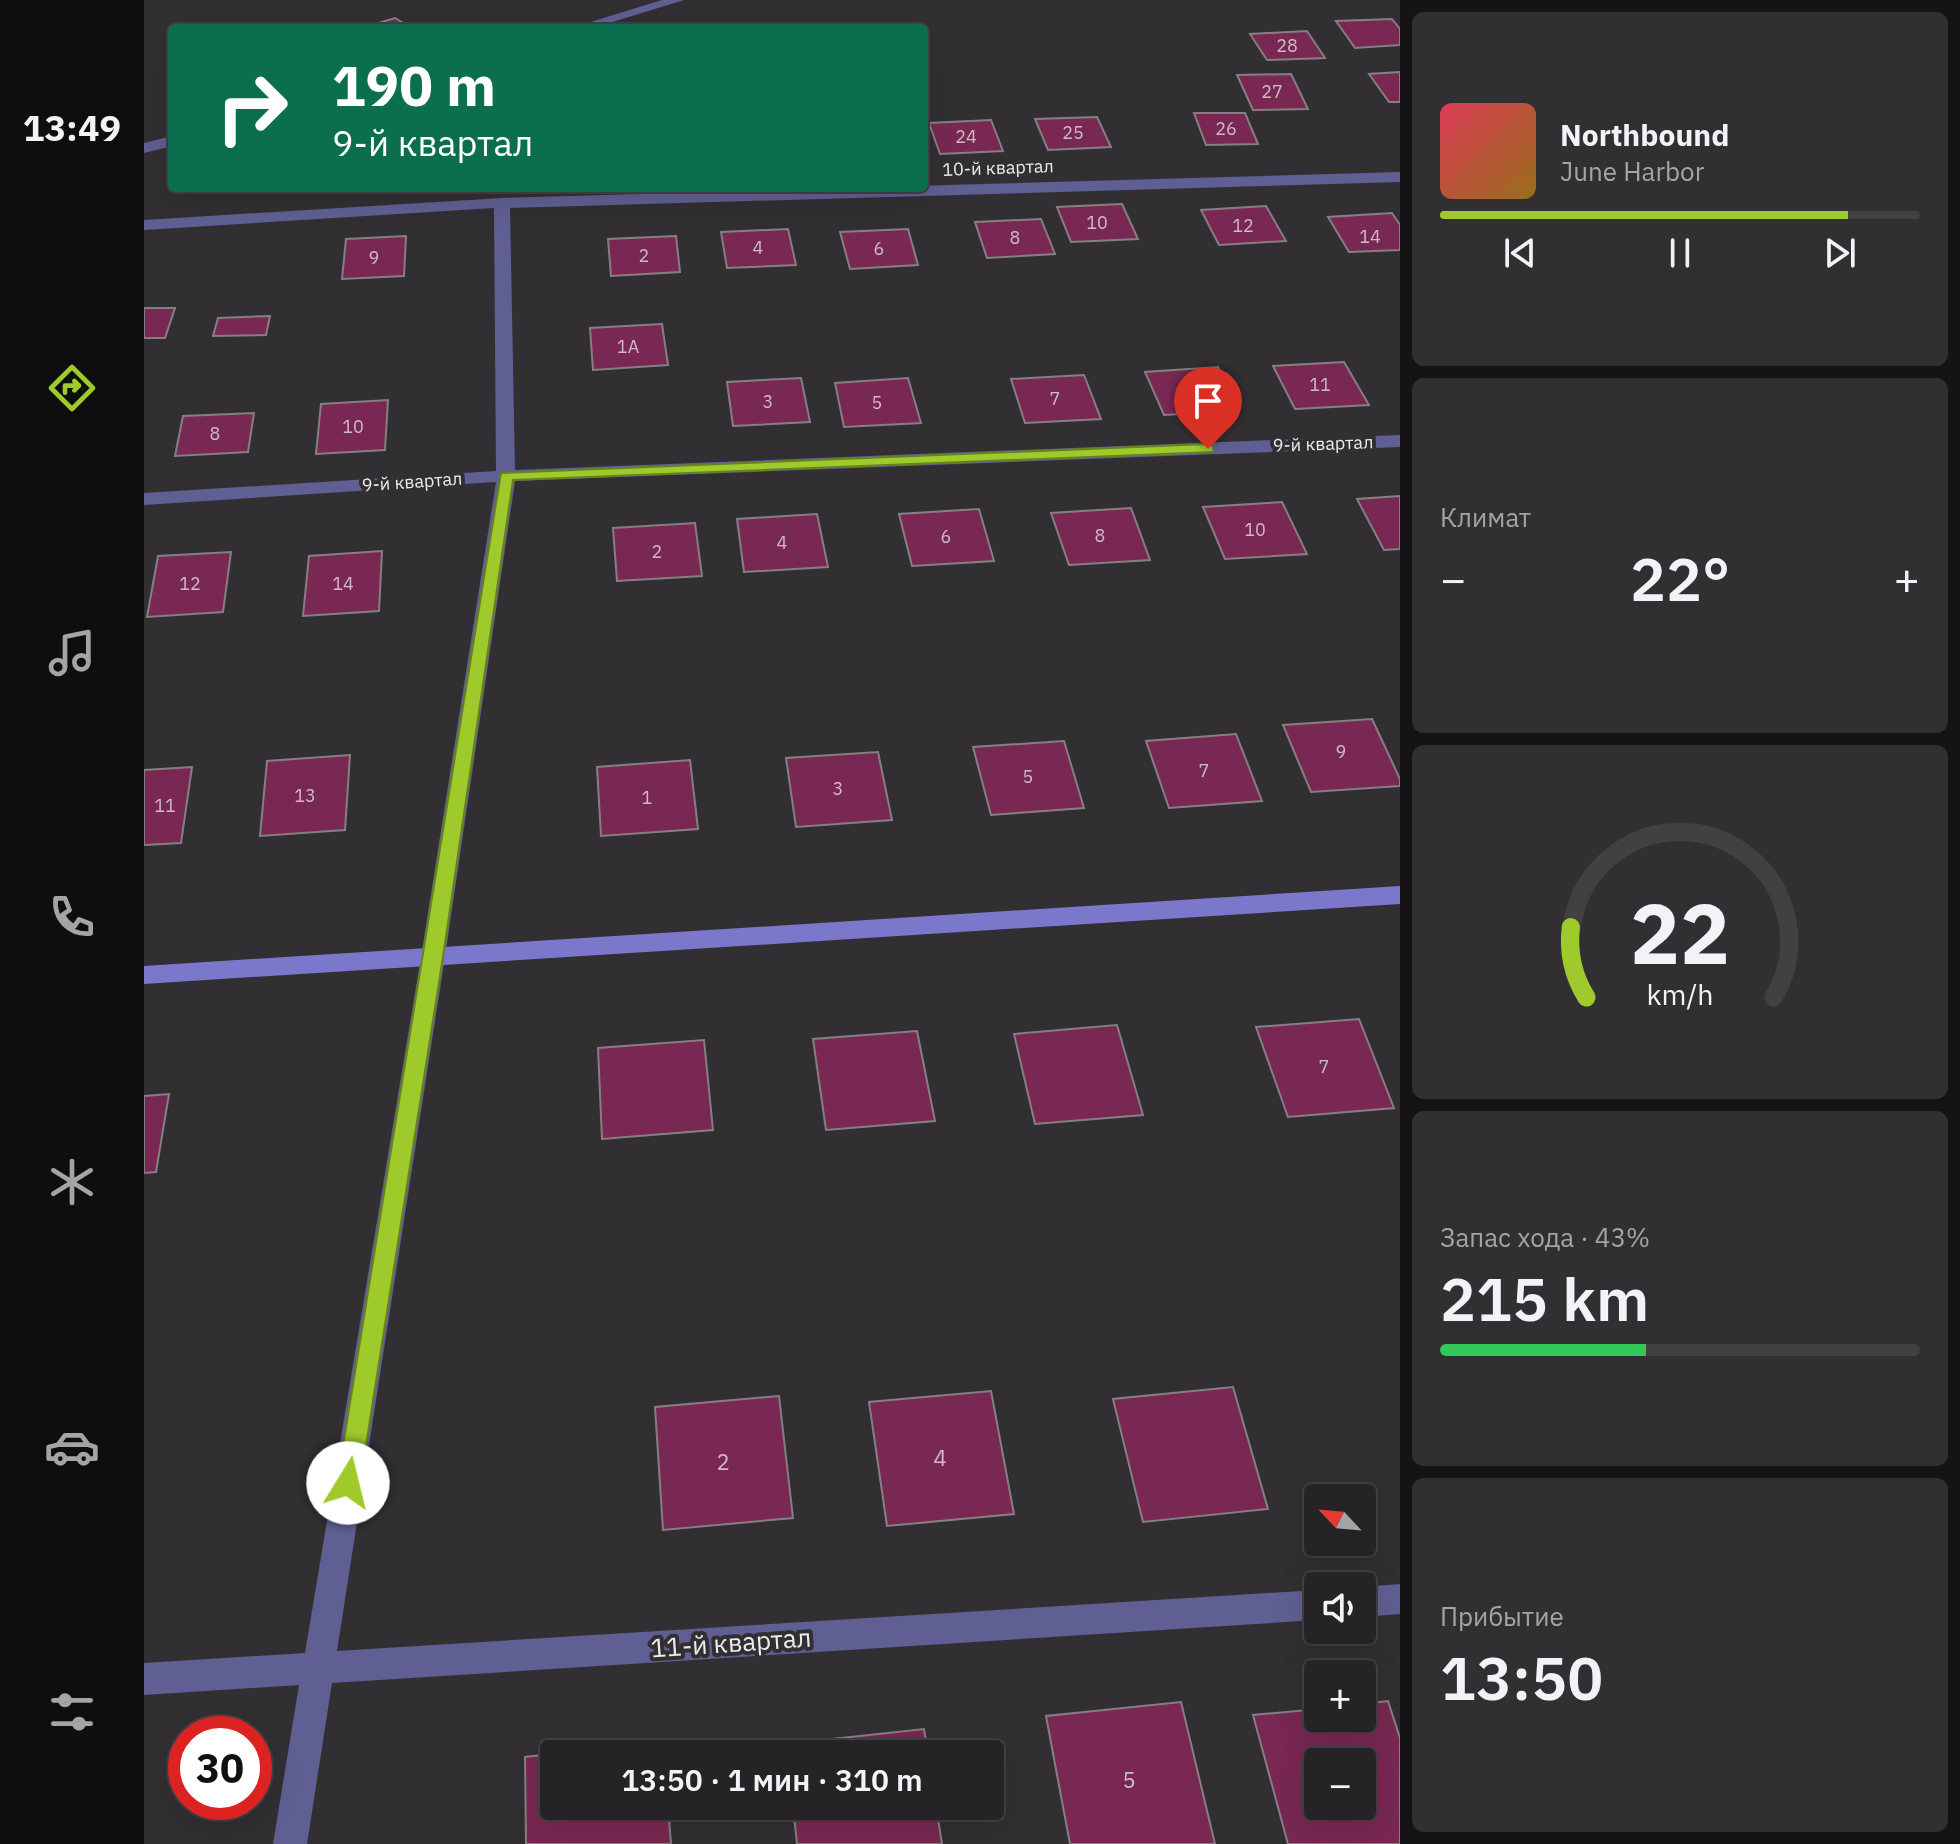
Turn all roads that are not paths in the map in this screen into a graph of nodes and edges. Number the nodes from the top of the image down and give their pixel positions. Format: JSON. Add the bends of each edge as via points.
{"nodes":[{"id":1,"x":677,"y":0,"type":"edge"},
{"id":2,"x":592,"y":24,"type":"edge"},
{"id":3,"x":168,"y":142,"type":"edge"},
{"id":4,"x":144,"y":148,"type":"edge"},
{"id":5,"x":1400,"y":177,"type":"edge"},
{"id":6,"x":928,"y":191,"type":"edge"},
{"id":7,"x":882,"y":192,"type":"edge"},
{"id":8,"x":502,"y":203,"type":"junction"},
{"id":9,"x":144,"y":225,"type":"edge"},
{"id":10,"x":1400,"y":441,"type":"edge"},
{"id":11,"x":506,"y":476,"type":"junction"},
{"id":12,"x":144,"y":499,"type":"edge"},
{"id":13,"x":1400,"y":895,"type":"edge"},
{"id":14,"x":433,"y":957,"type":"junction"},
{"id":15,"x":144,"y":975,"type":"edge"},
{"id":16,"x":1400,"y":1599,"type":"edge"},
{"id":17,"x":1376,"y":1601,"type":"edge"},
{"id":18,"x":1304,"y":1606,"type":"edge"},
{"id":19,"x":318,"y":1669,"type":"junction"},
{"id":20,"x":144,"y":1679,"type":"edge"},
{"id":21,"x":290,"y":1844,"type":"edge"}],
"edges":[{"from":1,"to":2,"type":"street"},
{"from":3,"to":4,"type":"street"},
{"from":5,"to":6,"type":"street","name":"10-й квартал"},
{"from":7,"to":8,"type":"street","name":"10-й квартал"},
{"from":8,"to":9,"type":"street","name":"10-й квартал"},
{"from":8,"to":11,"type":"street"},
{"from":10,"to":11,"type":"street","name":"9-й квартал"},
{"from":11,"to":12,"type":"street","name":"9-й квартал"},
{"from":11,"to":14,"type":"street"},
{"from":13,"to":14,"type":"street"},
{"from":14,"to":15,"type":"street"},
{"from":14,"to":19,"type":"street"},
{"from":16,"to":17,"type":"street"},
{"from":18,"to":19,"type":"street","name":"11-й квартал"},
{"from":19,"to":20,"type":"street","name":"11-й квартал"},
{"from":19,"to":21,"type":"street"}]}
